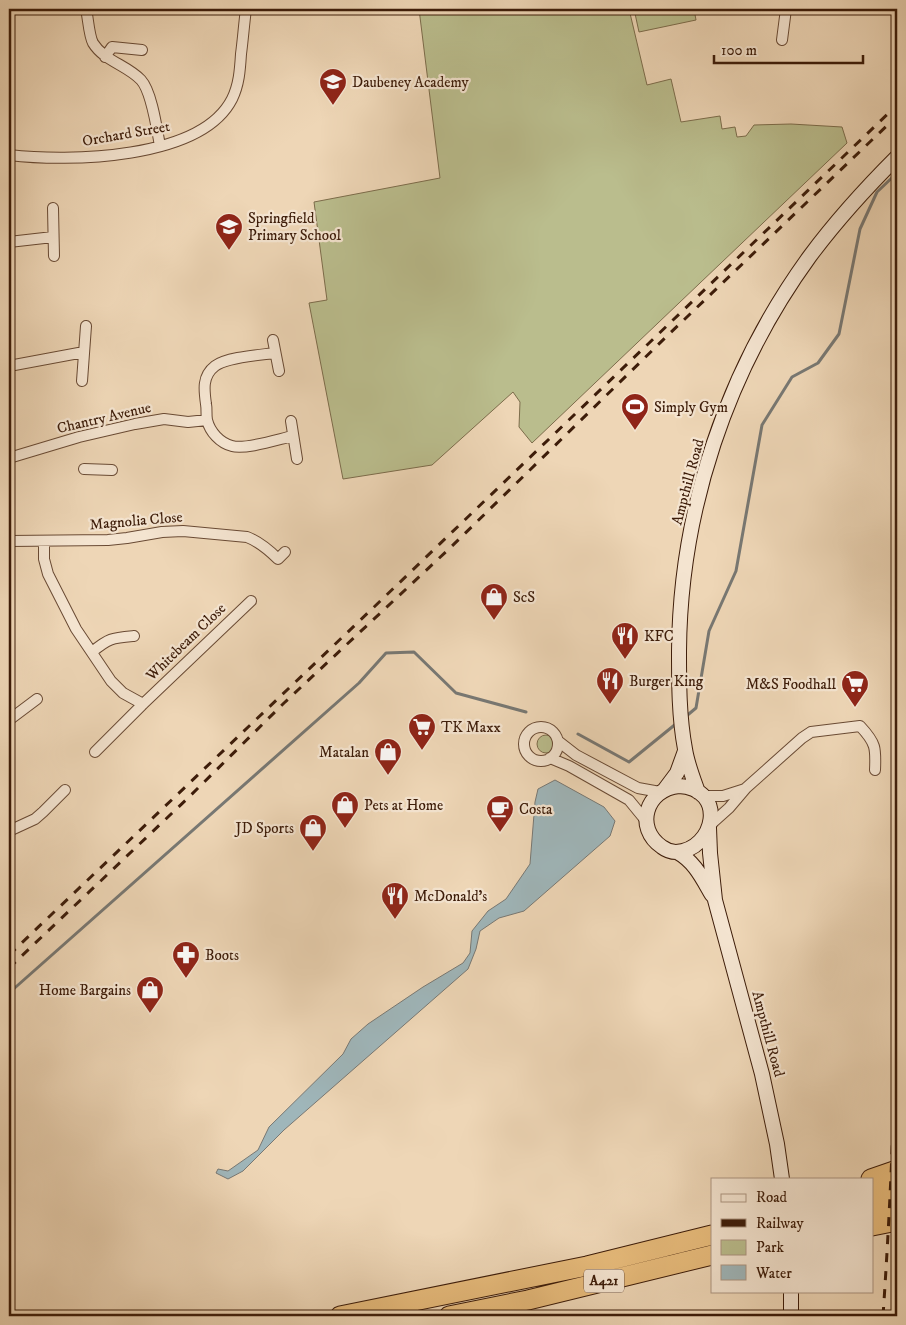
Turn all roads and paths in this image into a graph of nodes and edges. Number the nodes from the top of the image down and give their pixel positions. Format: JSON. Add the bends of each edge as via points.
{"nodes":[{"id":1,"x":86,"y":9,"type":"edge"},
{"id":2,"x":246,"y":9,"type":"edge"},
{"id":3,"x":786,"y":9,"type":"edge"},
{"id":4,"x":782,"y":40,"type":"dead end"},
{"id":5,"x":142,"y":50,"type":"dead end"},
{"id":6,"x":105,"y":57,"type":"junction"},
{"id":7,"x":160,"y":146,"type":"junction"},
{"id":8,"x":9,"y":155,"type":"edge"},
{"id":9,"x":897,"y":157,"type":"edge"},
{"id":10,"x":53,"y":208,"type":"dead end"},
{"id":11,"x":53,"y":237,"type":"junction"},
{"id":12,"x":9,"y":242,"type":"edge"},
{"id":13,"x":54,"y":256,"type":"dead end"},
{"id":14,"x":86,"y":326,"type":"dead end"},
{"id":15,"x":273,"y":340,"type":"dead end"},
{"id":16,"x":84,"y":352,"type":"junction"},
{"id":17,"x":275,"y":353,"type":"junction"},
{"id":18,"x":9,"y":366,"type":"edge"},
{"id":19,"x":279,"y":372,"type":"dead end"},
{"id":20,"x":82,"y":381,"type":"dead end"},
{"id":21,"x":207,"y":420,"type":"junction"},
{"id":22,"x":291,"y":421,"type":"dead end"},
{"id":23,"x":293,"y":436,"type":"junction"},
{"id":24,"x":9,"y":458,"type":"edge"},
{"id":25,"x":298,"y":459,"type":"dead end"},
{"id":26,"x":84,"y":469,"type":"dead end"},
{"id":27,"x":112,"y":470,"type":"dead end"},
{"id":28,"x":9,"y":541,"type":"edge"},
{"id":29,"x":44,"y":541,"type":"junction"},
{"id":30,"x":285,"y":552,"type":"dead end"},
{"id":31,"x":251,"y":600,"type":"dead end"},
{"id":32,"x":134,"y":636,"type":"dead end"},
{"id":33,"x":92,"y":652,"type":"junction"},
{"id":34,"x":36,"y":699,"type":"dead end"},
{"id":35,"x":143,"y":704,"type":"junction"},
{"id":36,"x":9,"y":720,"type":"edge"},
{"id":37,"x":558,"y":742,"type":"junction"},
{"id":38,"x":685,"y":751,"type":"junction"},
{"id":39,"x":95,"y":752,"type":"dead end"},
{"id":40,"x":550,"y":758,"type":"junction"},
{"id":41,"x":875,"y":770,"type":"dead end"},
{"id":42,"x":746,"y":788,"type":"junction"},
{"id":43,"x":65,"y":790,"type":"dead end"},
{"id":44,"x":663,"y":790,"type":"junction"},
{"id":45,"x":701,"y":794,"type":"junction"},
{"id":46,"x":646,"y":822,"type":"junction"},
{"id":47,"x":709,"y":827,"type":"junction"},
{"id":48,"x":9,"y":830,"type":"edge"},
{"id":49,"x":676,"y":852,"type":"junction"},
{"id":50,"x":715,"y":900,"type":"junction"},
{"id":51,"x":897,"y":1170,"type":"edge"},
{"id":52,"x":782,"y":1174,"type":"edge"},
{"id":53,"x":874,"y":1178,"type":"edge"},
{"id":54,"x":897,"y":1186,"type":"edge"},
{"id":55,"x":874,"y":1192,"type":"edge"},
{"id":56,"x":897,"y":1205,"type":"edge"},
{"id":57,"x":874,"y":1211,"type":"edge"},
{"id":58,"x":897,"y":1221,"type":"edge"},
{"id":59,"x":874,"y":1226,"type":"edge"},
{"id":60,"x":711,"y":1229,"type":"edge"},
{"id":61,"x":711,"y":1234,"type":"edge"},
{"id":62,"x":711,"y":1257,"type":"edge"},
{"id":63,"x":587,"y":1266,"type":"junction"},
{"id":64,"x":791,"y":1292,"type":"edge"},
{"id":65,"x":340,"y":1316,"type":"edge"},
{"id":66,"x":448,"y":1316,"type":"edge"},
{"id":67,"x":791,"y":1316,"type":"edge"}],
"edges":[{"from":1,"to":6,"type":"street","via":[[92,42]]},
{"from":2,"to":7,"type":"street","name":"Orchard Street","via":[[238,80],[228,106],[204,129]]},
{"from":3,"to":4,"type":"street"},
{"from":5,"to":6,"type":"street","via":[[112,47]]},
{"from":6,"to":7,"type":"street","via":[[142,81]]},
{"from":7,"to":8,"type":"street","name":"Orchard Street","via":[[67,159]]},
{"from":9,"to":38,"type":"main road","name":"Ampthill Road","via":[[836,223],[796,276],[754,347],[726,410],[702,483],[682,589],[679,642]]},
{"from":10,"to":11,"type":"street"},
{"from":11,"to":12,"type":"street"},
{"from":11,"to":13,"type":"street"},
{"from":14,"to":16,"type":"street"},
{"from":15,"to":17,"type":"street"},
{"from":16,"to":18,"type":"street"},
{"from":16,"to":20,"type":"street"},
{"from":17,"to":19,"type":"street"},
{"from":17,"to":21,"type":"street","via":[[228,360],[216,365],[204,381]]},
{"from":21,"to":23,"type":"street","via":[[223,443],[234,447]]},
{"from":21,"to":24,"type":"street","name":"Chantry Avenue","via":[[164,419],[135,424]]},
{"from":22,"to":23,"type":"street"},
{"from":23,"to":25,"type":"street"},
{"from":26,"to":27,"type":"street"},
{"from":28,"to":29,"type":"street","name":"Magnolia Close"},
{"from":29,"to":30,"type":"street","name":"Magnolia Close","via":[[108,540],[183,530],[257,540],[278,559]]},
{"from":29,"to":33,"type":"street","via":[[48,574],[76,629]]},
{"from":31,"to":35,"type":"street","name":"Whitebeam Close"},
{"from":32,"to":33,"type":"street","via":[[114,638]]},
{"from":33,"to":35,"type":"street","via":[[111,681],[123,693]]},
{"from":34,"to":36,"type":"street"},
{"from":35,"to":39,"type":"street","name":"Whitebeam Close"},
{"from":37,"to":40,"type":"street","via":[[557,751]]},
{"from":37,"to":40,"type":"street","via":[[554,733],[546,728],[536,728],[526,737],[524,747],[528,755],[541,761]]},
{"from":37,"to":44,"type":"street","via":[[638,788]]},
{"from":38,"to":44,"type":"main road","name":"Ampthill Road","via":[[677,773]]},
{"from":38,"to":45,"type":"main road","name":"Ampthill Road"},
{"from":40,"to":46,"type":"street","via":[[629,800]]},
{"from":41,"to":42,"type":"street","via":[[876,750],[860,726],[823,730],[802,738]]},
{"from":42,"to":45,"type":"street","via":[[723,796]]},
{"from":42,"to":47,"type":"street"},
{"from":43,"to":48,"type":"street","via":[[35,819]]},
{"from":44,"to":45,"type":"main road","via":[[684,786]]},
{"from":44,"to":46,"type":"main road","via":[[651,803]]},
{"from":45,"to":47,"type":"main road","via":[[710,809]]},
{"from":46,"to":49,"type":"main road","via":[[653,839]]},
{"from":47,"to":49,"type":"main road","via":[[696,844]]},
{"from":47,"to":50,"type":"main road","name":"Ampthill Road"},
{"from":49,"to":50,"type":"main road","name":"Ampthill Road","via":[[696,868]]},
{"from":50,"to":52,"type":"main road","name":"Ampthill Road","via":[[762,1074]]},
{"from":51,"to":53,"type":"highway"},
{"from":54,"to":55,"type":"highway"},
{"from":56,"to":57,"type":"highway"},
{"from":58,"to":59,"type":"highway"},
{"from":60,"to":63,"type":"highway"},
{"from":61,"to":63,"type":"highway","number":"A421"},
{"from":62,"to":66,"type":"highway","number":"A421"},
{"from":63,"to":65,"type":"highway","number":"A421"},
{"from":64,"to":67,"type":"main road"}]}
